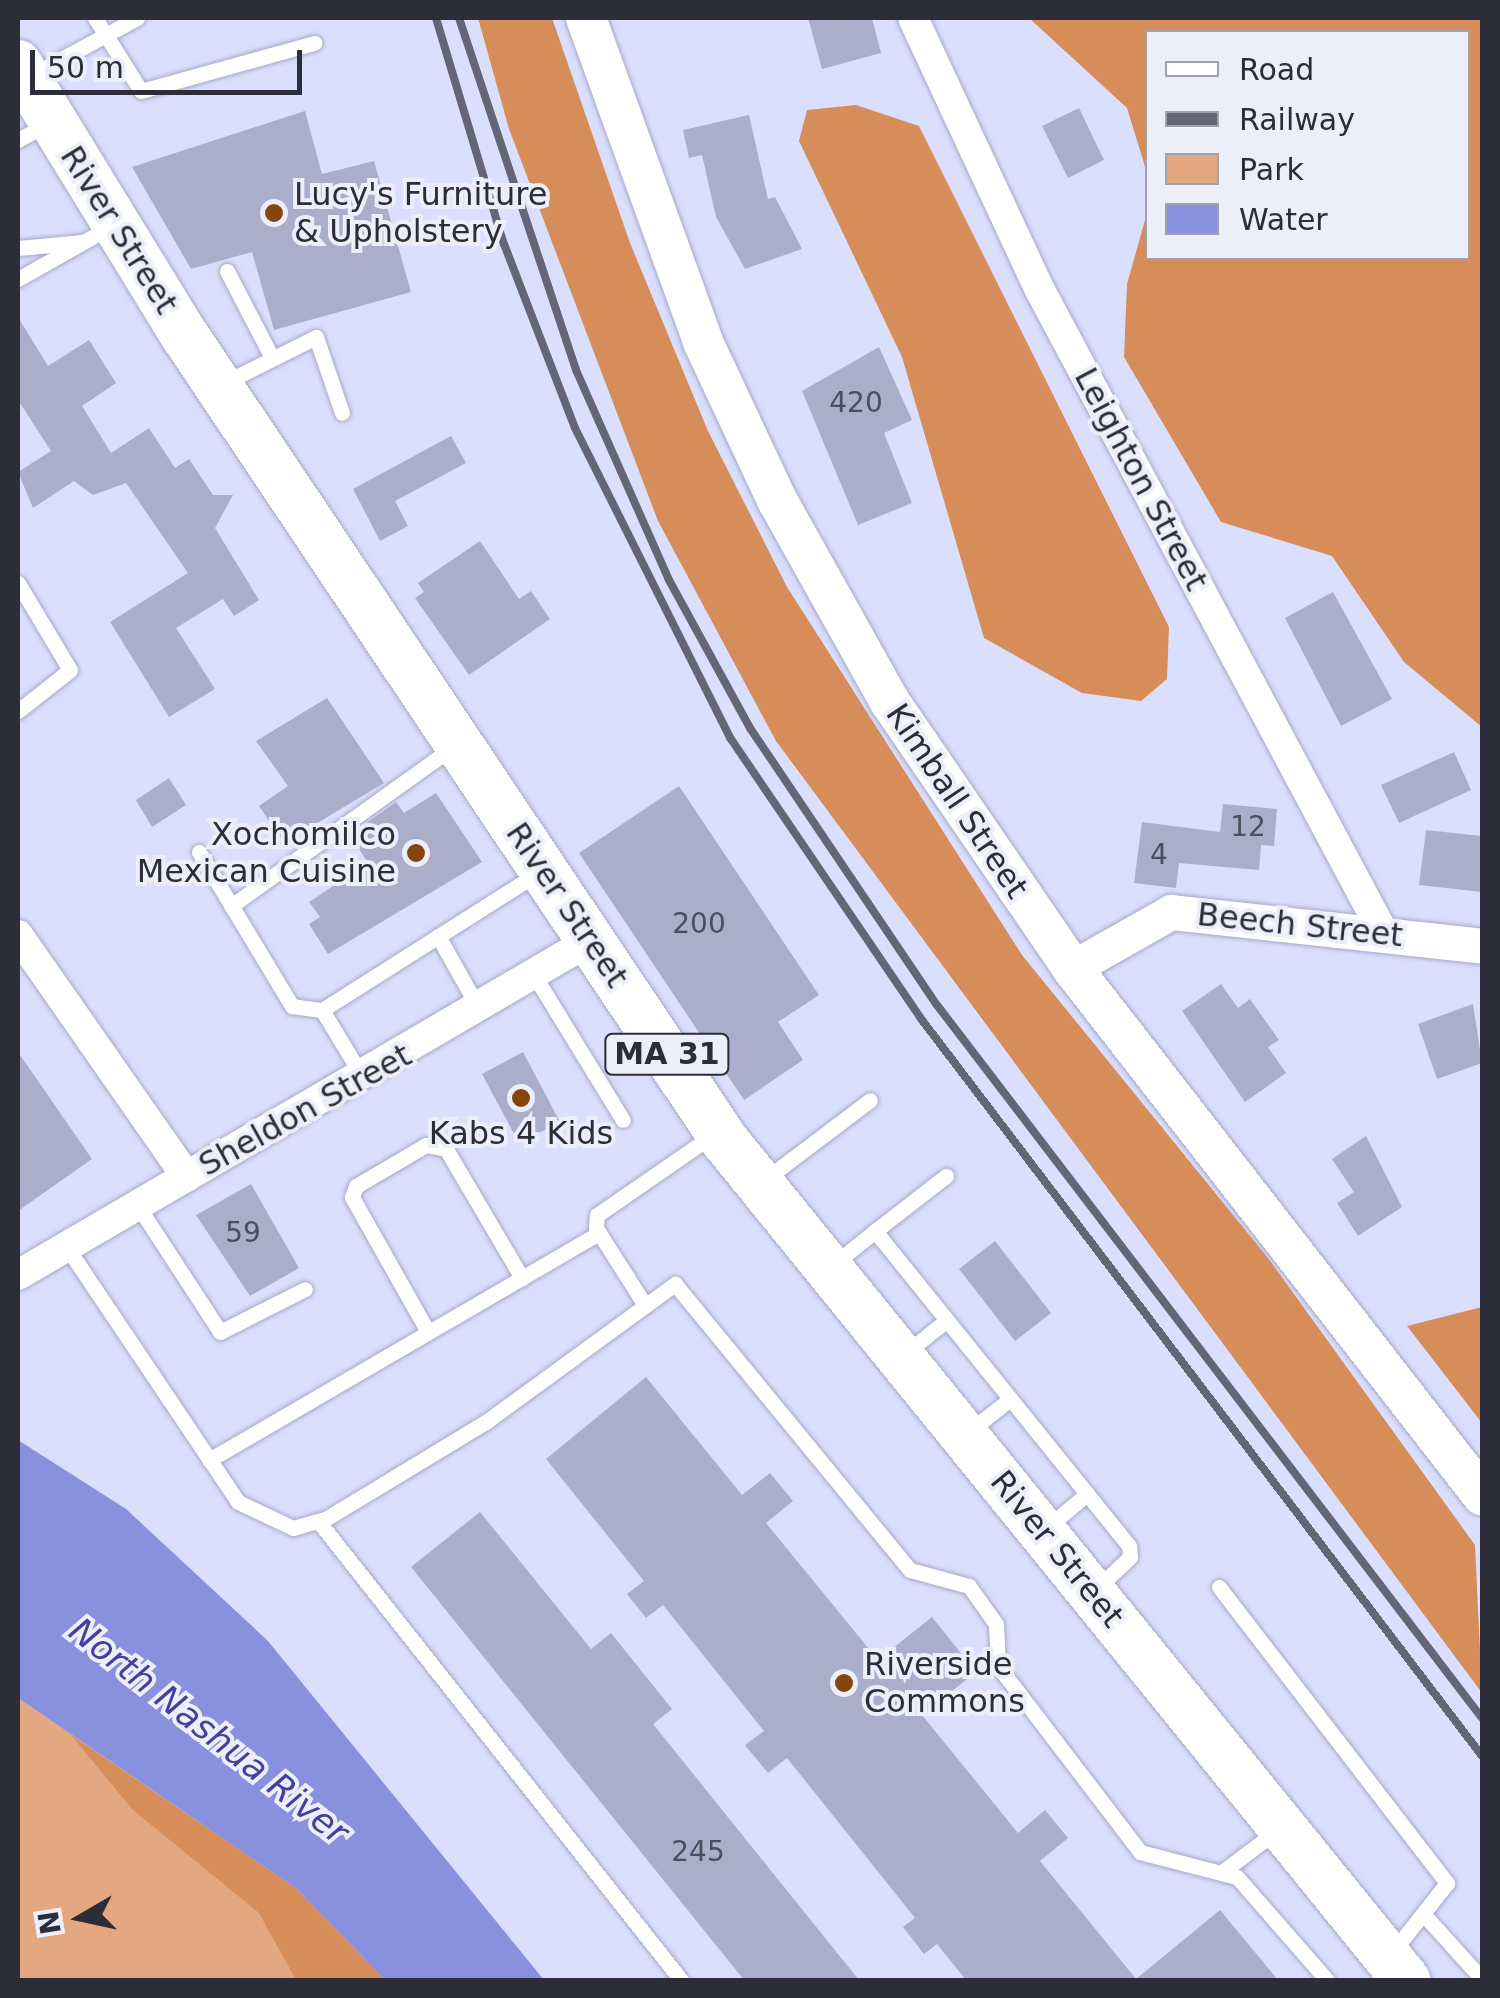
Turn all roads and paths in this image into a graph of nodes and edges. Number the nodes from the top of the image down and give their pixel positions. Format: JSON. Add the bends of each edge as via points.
{"nodes":[{"id":1,"x":95,"y":18,"type":"edge"},
{"id":2,"x":137,"y":18,"type":"edge"},
{"id":3,"x":586,"y":18,"type":"edge"},
{"id":4,"x":913,"y":18,"type":"edge"},
{"id":5,"x":105,"y":34,"type":"junction"},
{"id":6,"x":314,"y":42,"type":"dead end"},
{"id":7,"x":22,"y":71,"type":"edge"},
{"id":8,"x":35,"y":130,"type":"edge"},
{"id":9,"x":99,"y":233,"type":"junction"},
{"id":10,"x":18,"y":248,"type":"edge"},
{"id":11,"x":227,"y":271,"type":"dead end"},
{"id":12,"x":18,"y":279,"type":"edge"},
{"id":13,"x":270,"y":354,"type":"junction"},
{"id":14,"x":219,"y":386,"type":"junction"},
{"id":15,"x":342,"y":413,"type":"dead end"},
{"id":16,"x":18,"y":584,"type":"edge"},
{"id":17,"x":18,"y":711,"type":"edge"},
{"id":18,"x":459,"y":743,"type":"junction"},
{"id":19,"x":199,"y":852,"type":"dead end"},
{"id":20,"x":543,"y":869,"type":"junction"},
{"id":21,"x":231,"y":906,"type":"junction"},
{"id":22,"x":1384,"y":934,"type":"junction"},
{"id":23,"x":18,"y":935,"type":"edge"},
{"id":24,"x":438,"y":936,"type":"junction"},
{"id":25,"x":591,"y":940,"type":"junction"},
{"id":26,"x":1482,"y":946,"type":"edge"},
{"id":27,"x":1072,"y":968,"type":"junction"},
{"id":28,"x":534,"y":975,"type":"junction"},
{"id":29,"x":479,"y":1009,"type":"junction"},
{"id":30,"x":322,"y":1010,"type":"junction"},
{"id":31,"x":364,"y":1080,"type":"junction"},
{"id":32,"x":870,"y":1100,"type":"dead end"},
{"id":33,"x":623,"y":1120,"type":"dead end"},
{"id":34,"x":719,"y":1131,"type":"junction"},
{"id":35,"x":946,"y":1176,"type":"dead end"},
{"id":36,"x":187,"y":1177,"type":"junction"},
{"id":37,"x":760,"y":1184,"type":"junction"},
{"id":38,"x":138,"y":1206,"type":"junction"},
{"id":39,"x":875,"y":1231,"type":"junction"},
{"id":40,"x":599,"y":1234,"type":"junction"},
{"id":41,"x":66,"y":1246,"type":"junction"},
{"id":42,"x":828,"y":1269,"type":"junction"},
{"id":43,"x":18,"y":1275,"type":"edge"},
{"id":44,"x":522,"y":1278,"type":"junction"},
{"id":45,"x":305,"y":1290,"type":"dead end"},
{"id":46,"x":643,"y":1302,"type":"junction"},
{"id":47,"x":947,"y":1320,"type":"junction"},
{"id":48,"x":428,"y":1332,"type":"junction"},
{"id":49,"x":900,"y":1358,"type":"junction"},
{"id":50,"x":1010,"y":1399,"type":"junction"},
{"id":51,"x":964,"y":1435,"type":"junction"},
{"id":52,"x":209,"y":1460,"type":"junction"},
{"id":53,"x":1087,"y":1494,"type":"junction"},
{"id":54,"x":1482,"y":1495,"type":"edge"},
{"id":55,"x":320,"y":1522,"type":"junction"},
{"id":56,"x":1042,"y":1532,"type":"junction"},
{"id":57,"x":1220,"y":1587,"type":"dead end"},
{"id":58,"x":1092,"y":1593,"type":"junction"},
{"id":59,"x":1282,"y":1826,"type":"junction"},
{"id":60,"x":1222,"y":1872,"type":"junction"},
{"id":61,"x":1426,"y":1917,"type":"junction"},
{"id":62,"x":1391,"y":1971,"type":"edge"},
{"id":63,"x":1482,"y":1978,"type":"edge"},
{"id":64,"x":680,"y":1980,"type":"edge"},
{"id":65,"x":1327,"y":1980,"type":"edge"}],
"edges":[{"from":1,"to":5,"type":"lane"},
{"from":2,"to":5,"type":"lane"},
{"from":3,"to":27,"type":"main road","name":"Kimball Street","via":[[677,280],[777,500],[925,758]]},
{"from":4,"to":22,"type":"street","name":"Leighton Street","via":[[1041,292]]},
{"from":5,"to":6,"type":"lane","via":[[141,91]]},
{"from":5,"to":7,"type":"lane"},
{"from":7,"to":8,"type":"highway","name":"River Street","number":"MA 31"},
{"from":8,"to":9,"type":"highway","name":"River Street","number":"MA 31"},
{"from":9,"to":10,"type":"lane"},
{"from":9,"to":12,"type":"lane"},
{"from":9,"to":14,"type":"highway","name":"River Street","number":"MA 31"},
{"from":11,"to":13,"type":"lane"},
{"from":13,"to":14,"type":"lane"},
{"from":13,"to":15,"type":"lane","via":[[321,340]]},
{"from":14,"to":18,"type":"highway","name":"River Street","number":"MA 31"},
{"from":16,"to":17,"type":"lane","via":[[70,670]]},
{"from":18,"to":20,"type":"highway","name":"River Street","number":"MA 31"},
{"from":18,"to":21,"type":"lane"},
{"from":19,"to":21,"type":"lane"},
{"from":20,"to":24,"type":"lane"},
{"from":20,"to":25,"type":"highway","name":"River Street","number":"MA 31"},
{"from":21,"to":30,"type":"lane","via":[[292,1006]]},
{"from":22,"to":26,"type":"street","name":"Beech Street"},
{"from":22,"to":27,"type":"street","name":"Beech Street","via":[[1171,912]]},
{"from":23,"to":36,"type":"street"},
{"from":24,"to":29,"type":"lane"},
{"from":24,"to":30,"type":"lane"},
{"from":25,"to":28,"type":"street","name":"Sheldon Street"},
{"from":25,"to":34,"type":"highway","name":"River Street","number":"MA 31"},
{"from":27,"to":54,"type":"main road","name":"Kimball Street"},
{"from":28,"to":29,"type":"street","name":"Sheldon Street"},
{"from":28,"to":33,"type":"lane"},
{"from":29,"to":31,"type":"street","name":"Sheldon Street"},
{"from":30,"to":31,"type":"lane"},
{"from":31,"to":36,"type":"street","name":"Sheldon Street"},
{"from":32,"to":37,"type":"lane"},
{"from":34,"to":37,"type":"highway","name":"River Street","number":"MA 31"},
{"from":34,"to":40,"type":"lane","via":[[602,1210]]},
{"from":35,"to":39,"type":"lane"},
{"from":36,"to":38,"type":"street","name":"Sheldon Street"},
{"from":37,"to":42,"type":"highway","name":"River Street","number":"MA 31"},
{"from":38,"to":41,"type":"street","name":"Sheldon Street"},
{"from":38,"to":45,"type":"lane","via":[[220,1332]]},
{"from":39,"to":42,"type":"lane"},
{"from":39,"to":47,"type":"lane"},
{"from":40,"to":44,"type":"lane"},
{"from":40,"to":46,"type":"lane"},
{"from":41,"to":43,"type":"street","name":"Sheldon Street"},
{"from":41,"to":52,"type":"lane"},
{"from":42,"to":49,"type":"highway","name":"River Street","number":"MA 31"},
{"from":44,"to":48,"type":"lane"},
{"from":44,"to":48,"type":"lane","via":[[446,1150],[426,1145],[356,1186],[352,1197]]},
{"from":46,"to":55,"type":"lane","via":[[487,1422]]},
{"from":46,"to":60,"type":"lane","via":[[675,1284],[910,1570],[964,1580],[996,1624],[998,1666],[1140,1852]]},
{"from":47,"to":49,"type":"lane"},
{"from":47,"to":50,"type":"lane"},
{"from":48,"to":52,"type":"lane"},
{"from":49,"to":51,"type":"highway","name":"River Street","number":"MA 31"},
{"from":50,"to":51,"type":"lane"},
{"from":50,"to":53,"type":"lane"},
{"from":51,"to":56,"type":"highway","name":"River Street","number":"MA 31"},
{"from":52,"to":55,"type":"lane","via":[[251,1516],[293,1528]]},
{"from":53,"to":56,"type":"lane"},
{"from":53,"to":58,"type":"lane","via":[[1131,1554]]},
{"from":55,"to":64,"type":"lane"},
{"from":56,"to":58,"type":"highway","name":"River Street","number":"MA 31"},
{"from":57,"to":61,"type":"lane","via":[[1443,1877],[1445,1896]]},
{"from":58,"to":59,"type":"highway","name":"River Street","number":"MA 31"},
{"from":59,"to":60,"type":"lane"},
{"from":59,"to":62,"type":"highway","name":"River Street","number":"MA 31"},
{"from":60,"to":65,"type":"lane","via":[[1256,1892]]},
{"from":61,"to":62,"type":"lane"},
{"from":61,"to":63,"type":"lane"}]}
